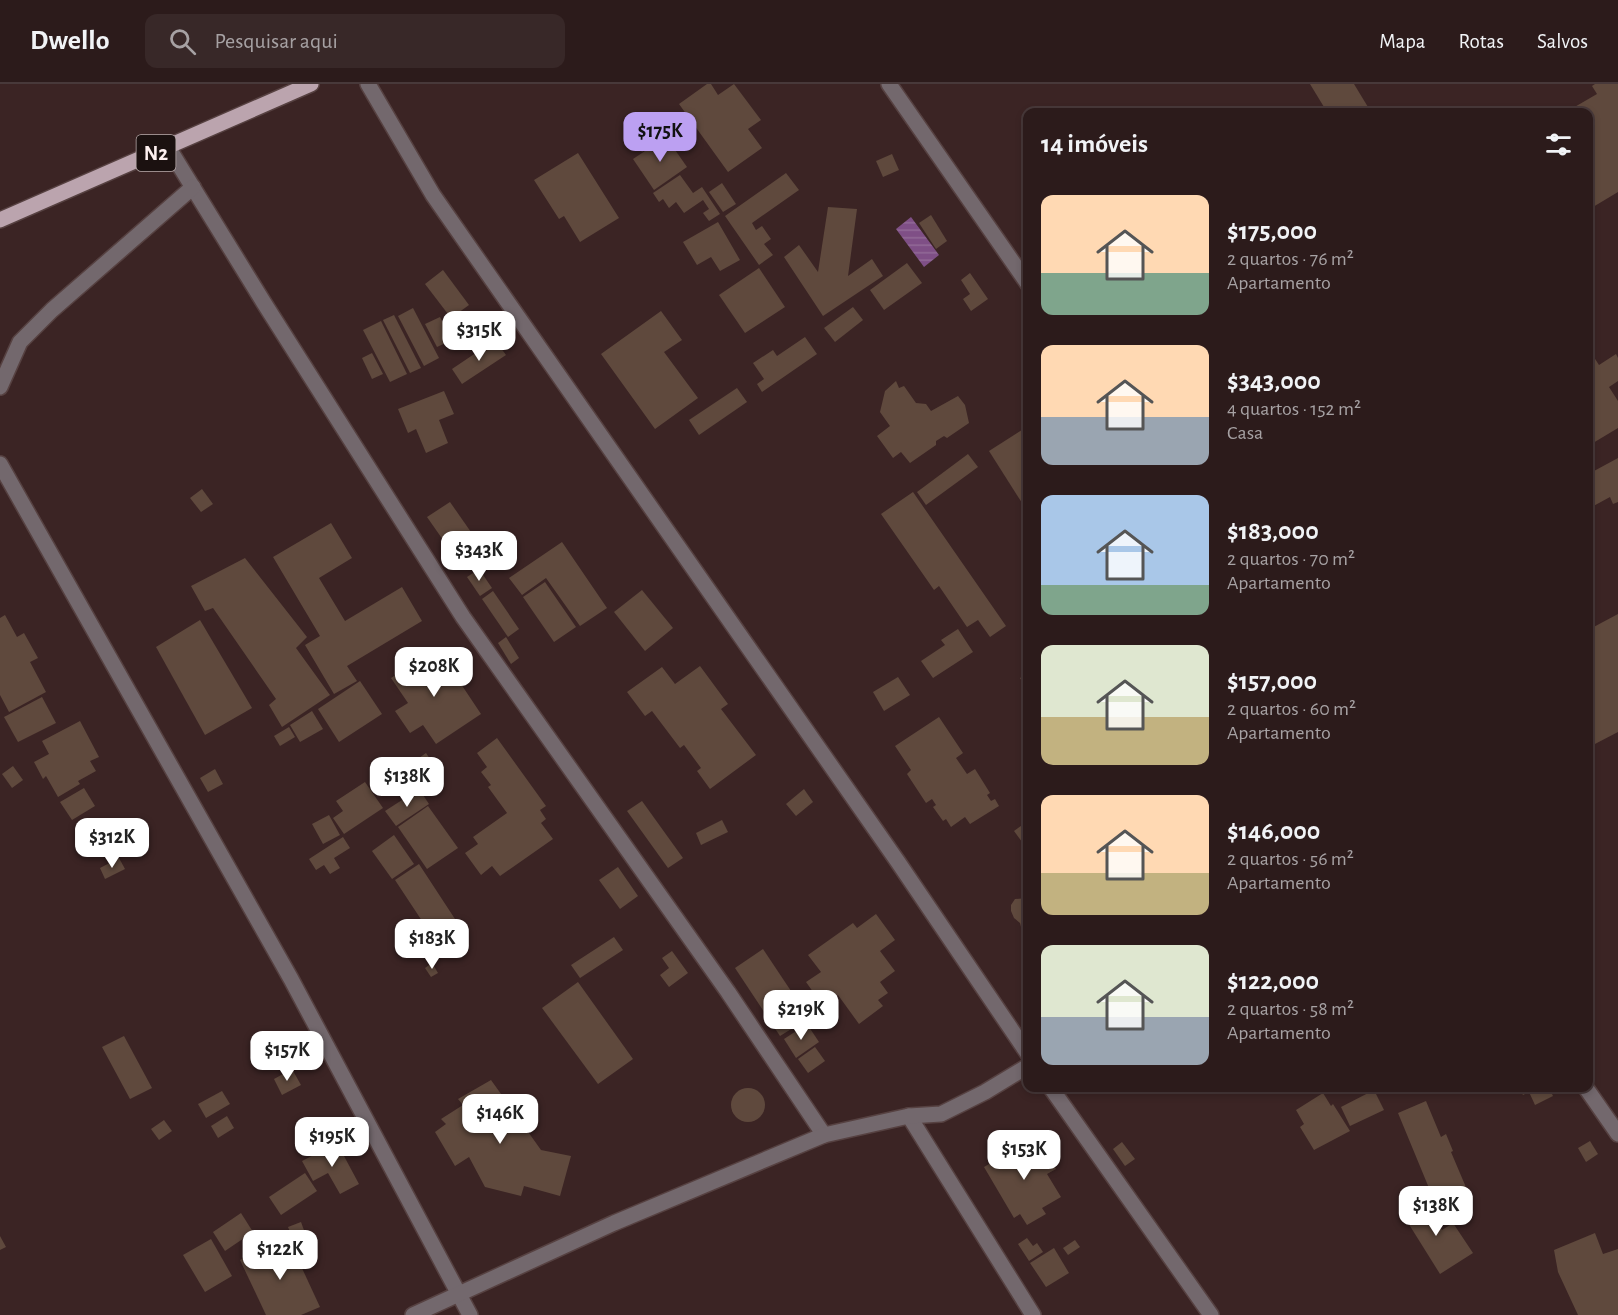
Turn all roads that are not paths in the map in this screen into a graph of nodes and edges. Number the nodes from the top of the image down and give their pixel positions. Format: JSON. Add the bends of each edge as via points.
{"nodes":[{"id":1,"x":310,"y":84,"type":"edge"},
{"id":2,"x":368,"y":84,"type":"edge"},
{"id":3,"x":889,"y":84,"type":"edge"},
{"id":4,"x":168,"y":147,"type":"junction"},
{"id":5,"x":193,"y":188,"type":"junction"},
{"id":6,"x":0,"y":220,"type":"edge"},
{"id":7,"x":1023,"y":277,"type":"edge"},
{"id":8,"x":0,"y":387,"type":"edge"},
{"id":9,"x":0,"y":465,"type":"edge"},
{"id":10,"x":1023,"y":1047,"type":"edge"},
{"id":11,"x":1023,"y":1069,"type":"edge"},
{"id":12,"x":1054,"y":1092,"type":"edge"},
{"id":13,"x":1589,"y":1092,"type":"edge"},
{"id":14,"x":909,"y":1116,"type":"junction"},
{"id":15,"x":1618,"y":1134,"type":"edge"},
{"id":16,"x":824,"y":1135,"type":"junction"},
{"id":17,"x":458,"y":1293,"type":"junction"},
{"id":18,"x":413,"y":1315,"type":"edge"},
{"id":19,"x":470,"y":1315,"type":"edge"},
{"id":20,"x":1033,"y":1315,"type":"edge"},
{"id":21,"x":1211,"y":1315,"type":"edge"}],
"edges":[{"from":1,"to":4,"type":"main road","number":"N2"},
{"from":2,"to":10,"type":"street","via":[[434,195]]},
{"from":3,"to":7,"type":"street"},
{"from":4,"to":5,"type":"street"},
{"from":4,"to":6,"type":"main road","number":"N2"},
{"from":5,"to":8,"type":"street","via":[[20,342]]},
{"from":5,"to":16,"type":"street","via":[[463,617],[728,992]]},
{"from":9,"to":17,"type":"street","via":[[291,980]]},
{"from":11,"to":14,"type":"street","via":[[941,1114]]},
{"from":12,"to":21,"type":"street"},
{"from":13,"to":15,"type":"street"},
{"from":14,"to":16,"type":"street"},
{"from":14,"to":20,"type":"street"},
{"from":16,"to":17,"type":"street"},
{"from":17,"to":18,"type":"street"},
{"from":17,"to":19,"type":"street"}]}
